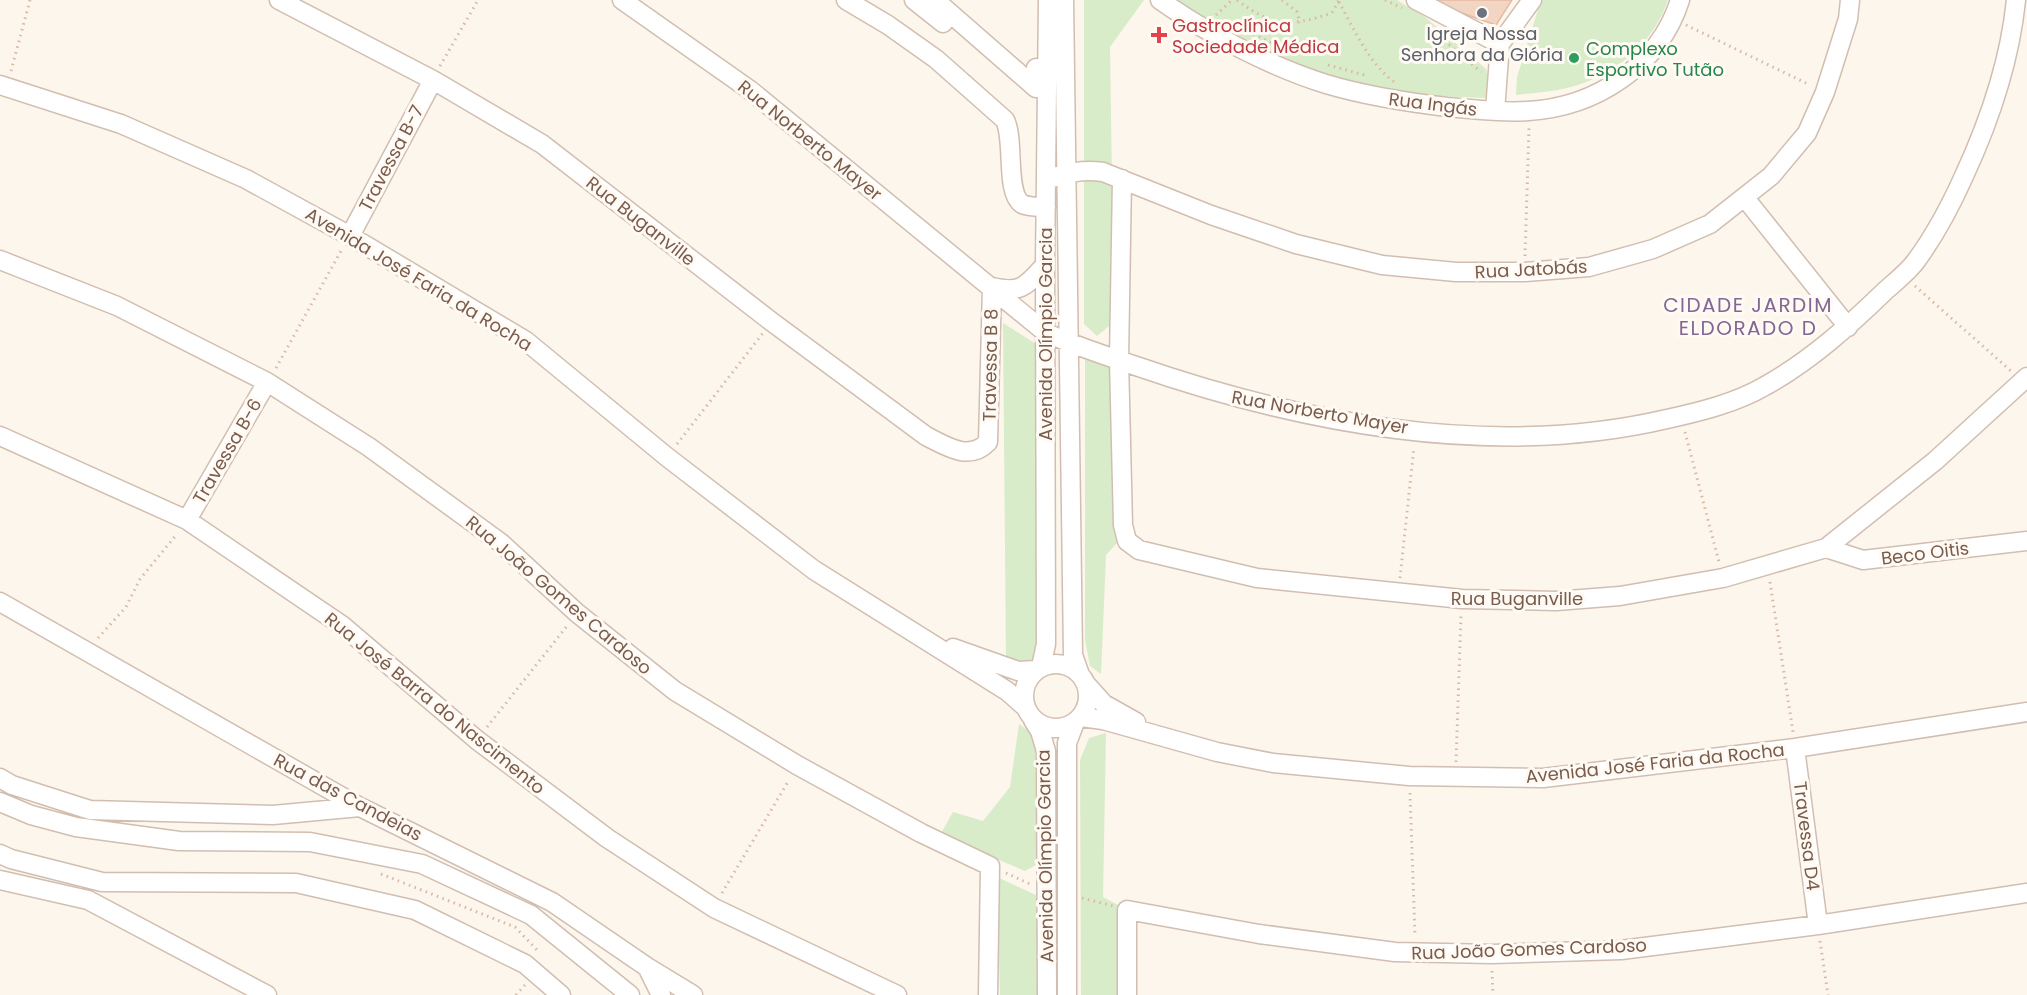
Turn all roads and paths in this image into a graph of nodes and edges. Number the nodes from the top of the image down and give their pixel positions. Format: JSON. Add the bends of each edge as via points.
{"nodes":[{"id":1,"x":30,"y":0,"type":"edge"},
{"id":2,"x":279,"y":0,"type":"edge"},
{"id":3,"x":478,"y":0,"type":"edge"},
{"id":4,"x":622,"y":0,"type":"edge"},
{"id":5,"x":846,"y":0,"type":"edge"},
{"id":6,"x":914,"y":0,"type":"edge"},
{"id":7,"x":935,"y":0,"type":"edge"},
{"id":8,"x":1036,"y":0,"type":"edge"},
{"id":9,"x":1048,"y":0,"type":"edge"},
{"id":10,"x":1064,"y":0,"type":"edge"},
{"id":11,"x":1160,"y":0,"type":"edge"},
{"id":12,"x":1232,"y":0,"type":"edge"},
{"id":13,"x":1237,"y":0,"type":"edge"},
{"id":14,"x":1282,"y":0,"type":"edge"},
{"id":15,"x":1386,"y":0,"type":"edge"},
{"id":16,"x":1532,"y":0,"type":"edge"},
{"id":17,"x":1680,"y":0,"type":"edge"},
{"id":18,"x":1850,"y":0,"type":"edge"},
{"id":19,"x":2016,"y":0,"type":"edge"},
{"id":20,"x":1339,"y":1,"type":"edge"},
{"id":21,"x":1414,"y":9,"type":"edge"},
{"id":22,"x":1208,"y":11,"type":"dead end"},
{"id":23,"x":1216,"y":15,"type":"junction"},
{"id":24,"x":1674,"y":19,"type":"junction"},
{"id":25,"x":1300,"y":23,"type":"junction"},
{"id":26,"x":1500,"y":44,"type":"junction"},
{"id":27,"x":1285,"y":50,"type":"dead end"},
{"id":28,"x":1327,"y":65,"type":"dead end"},
{"id":29,"x":433,"y":80,"type":"junction"},
{"id":30,"x":1483,"y":80,"type":"dead end"},
{"id":31,"x":3,"y":86,"type":"edge"},
{"id":32,"x":1825,"y":92,"type":"junction"},
{"id":33,"x":1047,"y":104,"type":"junction"},
{"id":34,"x":1065,"y":106,"type":"junction"},
{"id":35,"x":1495,"y":111,"type":"junction"},
{"id":36,"x":1530,"y":111,"type":"junction"},
{"id":37,"x":1066,"y":173,"type":"junction"},
{"id":38,"x":1046,"y":180,"type":"junction"},
{"id":39,"x":1122,"y":180,"type":"junction"},
{"id":40,"x":1744,"y":198,"type":"junction"},
{"id":41,"x":1046,"y":207,"type":"junction"},
{"id":42,"x":350,"y":236,"type":"junction"},
{"id":43,"x":0,"y":260,"type":"edge"},
{"id":44,"x":1045,"y":265,"type":"junction"},
{"id":45,"x":1525,"y":272,"type":"junction"},
{"id":46,"x":1903,"y":275,"type":"junction"},
{"id":47,"x":992,"y":287,"type":"junction"},
{"id":48,"x":772,"y":322,"type":"junction"},
{"id":49,"x":1848,"y":327,"type":"junction"},
{"id":50,"x":1045,"y":332,"type":"junction"},
{"id":51,"x":1068,"y":343,"type":"junction"},
{"id":52,"x":1119,"y":360,"type":"junction"},
{"id":53,"x":2025,"y":379,"type":"edge"},
{"id":54,"x":267,"y":382,"type":"junction"},
{"id":55,"x":1680,"y":416,"type":"junction"},
{"id":56,"x":1416,"y":430,"type":"junction"},
{"id":57,"x":0,"y":436,"type":"edge"},
{"id":58,"x":988,"y":442,"type":"joint"},
{"id":59,"x":668,"y":457,"type":"junction"},
{"id":60,"x":187,"y":520,"type":"junction"},
{"id":61,"x":2027,"y":541,"type":"edge"},
{"id":62,"x":1826,"y":548,"type":"junction"},
{"id":63,"x":1768,"y":565,"type":"junction"},
{"id":64,"x":1723,"y":578,"type":"junction"},
{"id":65,"x":1399,"y":593,"type":"junction"},
{"id":66,"x":1462,"y":599,"type":"junction"},
{"id":67,"x":0,"y":602,"type":"edge"},
{"id":68,"x":577,"y":613,"type":"junction"},
{"id":69,"x":912,"y":632,"type":"junction"},
{"id":70,"x":88,"y":650,"type":"junction"},
{"id":71,"x":1039,"y":669,"type":"junction"},
{"id":72,"x":1083,"y":680,"type":"junction"},
{"id":73,"x":2027,"y":712,"type":"edge"},
{"id":74,"x":1029,"y":713,"type":"junction"},
{"id":75,"x":1078,"y":720,"type":"junction"},
{"id":76,"x":477,"y":741,"type":"junction"},
{"id":77,"x":1175,"y":741,"type":"junction"},
{"id":78,"x":1795,"y":748,"type":"junction"},
{"id":79,"x":797,"y":765,"type":"junction"},
{"id":80,"x":1409,"y":776,"type":"junction"},
{"id":81,"x":1455,"y":777,"type":"junction"},
{"id":82,"x":0,"y":778,"type":"edge"},
{"id":83,"x":0,"y":802,"type":"edge"},
{"id":84,"x":360,"y":807,"type":"junction"},
{"id":85,"x":0,"y":854,"type":"edge"},
{"id":86,"x":990,"y":866,"type":"junction"},
{"id":87,"x":0,"y":880,"type":"edge"},
{"id":88,"x":1047,"y":891,"type":"junction"},
{"id":89,"x":2027,"y":893,"type":"edge"},
{"id":90,"x":1069,"y":894,"type":"junction"},
{"id":91,"x":714,"y":908,"type":"junction"},
{"id":92,"x":1127,"y":910,"type":"junction"},
{"id":93,"x":1818,"y":925,"type":"junction"},
{"id":94,"x":1416,"y":953,"type":"junction"},
{"id":95,"x":1492,"y":954,"type":"junction"},
{"id":96,"x":647,"y":968,"type":"junction"},
{"id":97,"x":623,"y":994,"type":"edge"},
{"id":98,"x":267,"y":995,"type":"edge"},
{"id":99,"x":561,"y":995,"type":"edge"},
{"id":100,"x":661,"y":995,"type":"edge"},
{"id":101,"x":693,"y":995,"type":"edge"},
{"id":102,"x":897,"y":995,"type":"edge"},
{"id":103,"x":988,"y":995,"type":"edge"},
{"id":104,"x":1047,"y":995,"type":"edge"},
{"id":105,"x":1067,"y":995,"type":"edge"},
{"id":106,"x":1127,"y":995,"type":"edge"},
{"id":107,"x":1493,"y":995,"type":"edge"},
{"id":108,"x":1828,"y":995,"type":"edge"}],
"edges":[{"from":1,"to":31,"type":"path"},
{"from":2,"to":29,"type":"street","name":"Rua Buganville"},
{"from":3,"to":29,"type":"path"},
{"from":4,"to":47,"type":"street","name":"Rua Norberto Mayer","via":[[750,90]]},
{"from":5,"to":41,"type":"street","via":[[936,59],[1005,120],[1010,130],[1017,199],[1024,205]]},
{"from":6,"to":33,"type":"street","via":[[1021,89]]},
{"from":7,"to":8,"type":"street","via":[[1036,88]]},
{"from":9,"to":33,"type":"street","name":"Avenida Olímpio Garcia"},
{"from":10,"to":34,"type":"street","name":"Avenida Olímpio Garcia"},
{"from":11,"to":35,"type":"street","name":"Rua Ingás","via":[[1184,18],[1324,83],[1375,98]]},
{"from":12,"to":23,"type":"path"},
{"from":13,"to":25,"type":"path","via":[[1276,23]]},
{"from":14,"to":25,"type":"path","via":[[1297,12]]},
{"from":15,"to":21,"type":"path"},
{"from":16,"to":26,"type":"street"},
{"from":17,"to":24,"type":"street","name":"Rua Ingás"},
{"from":18,"to":32,"type":"street","name":"Rua Jatobás","via":[[1848,19]]},
{"from":19,"to":46,"type":"street","name":"Rua Norberto Mayer","via":[[1996,92],[1976,151],[1952,202],[1915,263]]},
{"from":20,"to":25,"type":"path","via":[[1332,13]]},
{"from":20,"to":28,"type":"path","via":[[1357,35],[1388,77],[1397,83]]},
{"from":21,"to":26,"type":"street"},
{"from":21,"to":30,"type":"path","via":[[1480,71]]},
{"from":22,"to":23,"type":"path"},
{"from":23,"to":27,"type":"path"},
{"from":24,"to":32,"type":"path"},
{"from":24,"to":36,"type":"street","name":"Rua Ingás","via":[[1655,50],[1615,85],[1573,103]]},
{"from":26,"to":35,"type":"street"},
{"from":29,"to":42,"type":"street","name":"Travessa B-7"},
{"from":29,"to":48,"type":"street","name":"Rua Buganville","via":[[542,144]]},
{"from":31,"to":42,"type":"street","name":"Avenida José Faria da Rocha","via":[[131,129],[246,179]]},
{"from":32,"to":40,"type":"street","name":"Rua Jatobás","via":[[1807,133],[1771,176]]},
{"from":33,"to":34,"type":"street"},
{"from":33,"to":38,"type":"street","name":"Avenida Olímpio Garcia"},
{"from":34,"to":37,"type":"street","name":"Avenida Olímpio Garcia"},
{"from":35,"to":36,"type":"street","name":"Rua Ingás"},
{"from":36,"to":45,"type":"path"},
{"from":37,"to":38,"type":"street","name":"Rua Jatobás"},
{"from":37,"to":39,"type":"street","name":"Rua Jatobás","via":[[1103,172]]},
{"from":37,"to":51,"type":"street","name":"Avenida Olímpio Garcia"},
{"from":38,"to":41,"type":"street","name":"Avenida Olímpio Garcia"},
{"from":39,"to":45,"type":"street","name":"Rua Jatobás","via":[[1296,244],[1382,265],[1456,272]]},
{"from":39,"to":52,"type":"street"},
{"from":40,"to":45,"type":"street","name":"Rua Jatobás","via":[[1710,224],[1653,249],[1589,267]]},
{"from":40,"to":49,"type":"street"},
{"from":41,"to":44,"type":"street","name":"Avenida Olímpio Garcia"},
{"from":42,"to":54,"type":"path"},
{"from":42,"to":59,"type":"street","name":"Avenida José Faria da Rocha","via":[[526,341]]},
{"from":43,"to":54,"type":"street","name":"Rua João Gomes Cardoso","via":[[117,306]]},
{"from":44,"to":47,"type":"street","via":[[1020,289]]},
{"from":44,"to":50,"type":"street","name":"Avenida Olímpio Garcia"},
{"from":46,"to":49,"type":"street","name":"Rua Norberto Mayer"},
{"from":46,"to":53,"type":"path"},
{"from":47,"to":50,"type":"street","name":"Rua Norberto Mayer"},
{"from":47,"to":58,"type":"street","name":"Travessa B 8"},
{"from":48,"to":58,"type":"street","name":"Rua Buganville","via":[[927,436],[954,450],[971,453]]},
{"from":48,"to":59,"type":"path"},
{"from":49,"to":55,"type":"street","name":"Rua Norberto Mayer","via":[[1764,387]]},
{"from":50,"to":51,"type":"street","name":"Rua Norberto Mayer"},
{"from":50,"to":71,"type":"street","name":"Avenida Olímpio Garcia","via":[[1047,644]]},
{"from":51,"to":52,"type":"street","name":"Rua Norberto Mayer"},
{"from":51,"to":72,"type":"street","name":"Avenida Olímpio Garcia","via":[[1073,655]]},
{"from":52,"to":56,"type":"street","name":"Rua Norberto Mayer","via":[[1208,391],[1279,409]]},
{"from":52,"to":65,"type":"street","name":"Rua Buganville","via":[[1123,525],[1127,541],[1139,550],[1257,578]]},
{"from":53,"to":62,"type":"street","name":"Rua Buganville","via":[[1935,461]]},
{"from":54,"to":60,"type":"street","name":"Travessa B-6"},
{"from":54,"to":68,"type":"street","name":"Rua João Gomes Cardoso","via":[[369,447],[501,543]]},
{"from":55,"to":56,"type":"street","name":"Rua Norberto Mayer","via":[[1616,431],[1548,435]]},
{"from":55,"to":64,"type":"path"},
{"from":56,"to":65,"type":"path"},
{"from":57,"to":60,"type":"street","name":"Rua José Barra do Nascimento"},
{"from":59,"to":69,"type":"street","name":"Avenida José Faria da Rocha","via":[[814,570]]},
{"from":60,"to":70,"type":"path","via":[[140,579],[126,607]]},
{"from":60,"to":76,"type":"street","name":"Rua José Barra do Nascimento","via":[[343,626]]},
{"from":61,"to":62,"type":"street","name":"Beco Oitis","via":[[1863,560]]},
{"from":62,"to":63,"type":"street","name":"Rua Buganville"},
{"from":63,"to":64,"type":"street","name":"Rua Buganville"},
{"from":63,"to":78,"type":"path"},
{"from":64,"to":66,"type":"street","name":"Rua Buganville","via":[[1620,596],[1556,602]]},
{"from":65,"to":66,"type":"street","name":"Rua Buganville"},
{"from":66,"to":81,"type":"path"},
{"from":67,"to":70,"type":"street","name":"Rua das Candeias"},
{"from":68,"to":76,"type":"path"},
{"from":68,"to":79,"type":"street","name":"Rua João Gomes Cardoso","via":[[675,691]]},
{"from":69,"to":71,"type":"street","name":"Avenida José Faria da Rocha","via":[[1007,668]]},
{"from":69,"to":74,"type":"street","name":"Avenida José Faria da Rocha","via":[[1007,691]]},
{"from":70,"to":84,"type":"street","name":"Rua das Candeias"},
{"from":71,"to":72,"type":"street","via":[[1062,665]]},
{"from":71,"to":74,"type":"street","via":[[1024,686]]},
{"from":72,"to":75,"type":"street","via":[[1088,695]]},
{"from":72,"to":77,"type":"street","name":"Avenida José Faria da Rocha","via":[[1104,704]]},
{"from":73,"to":78,"type":"street","name":"Avenida José Faria da Rocha"},
{"from":74,"to":75,"type":"street","via":[[1054,729]]},
{"from":74,"to":88,"type":"street","name":"Avenida Olímpio Garcia","via":[[1046,751]]},
{"from":75,"to":77,"type":"street","name":"Avenida José Faria da Rocha","via":[[1103,720]]},
{"from":75,"to":90,"type":"street","name":"Avenida Olímpio Garcia","via":[[1067,743]]},
{"from":76,"to":91,"type":"street","name":"Rua José Barra do Nascimento","via":[[607,838]]},
{"from":77,"to":80,"type":"street","name":"Avenida José Faria da Rocha","via":[[1273,763]]},
{"from":78,"to":81,"type":"street","name":"Avenida José Faria da Rocha","via":[[1543,778]]},
{"from":78,"to":93,"type":"street","name":"Travessa D4"},
{"from":79,"to":86,"type":"street","name":"Rua João Gomes Cardoso"},
{"from":79,"to":91,"type":"path"},
{"from":80,"to":81,"type":"street","name":"Avenida José Faria da Rocha"},
{"from":80,"to":94,"type":"path"},
{"from":82,"to":84,"type":"street","via":[[90,810],[273,815]]},
{"from":83,"to":97,"type":"street","via":[[76,827],[179,841],[310,842],[422,864],[531,915]]},
{"from":84,"to":96,"type":"street","name":"Rua das Candeias","via":[[552,902]]},
{"from":85,"to":99,"type":"street","via":[[102,882],[296,883],[415,910],[525,964]]},
{"from":86,"to":88,"type":"path"},
{"from":86,"to":103,"type":"street"},
{"from":87,"to":98,"type":"street","via":[[88,900]]},
{"from":88,"to":104,"type":"street","name":"Avenida Olímpio Garcia"},
{"from":89,"to":93,"type":"street","name":"Rua João Gomes Cardoso"},
{"from":90,"to":92,"type":"path"},
{"from":90,"to":105,"type":"street","name":"Avenida Olímpio Garcia"},
{"from":91,"to":102,"type":"street","name":"Rua José Barra do Nascimento"},
{"from":92,"to":94,"type":"street","name":"Rua João Gomes Cardoso","via":[[1259,934]]},
{"from":92,"to":106,"type":"street"},
{"from":93,"to":95,"type":"street","name":"Rua João Gomes Cardoso","via":[[1621,950]]},
{"from":93,"to":108,"type":"path"},
{"from":94,"to":95,"type":"street","name":"Rua João Gomes Cardoso"},
{"from":95,"to":107,"type":"path"},
{"from":96,"to":100,"type":"street"},
{"from":96,"to":101,"type":"street","name":"Rua das Candeias"}]}
